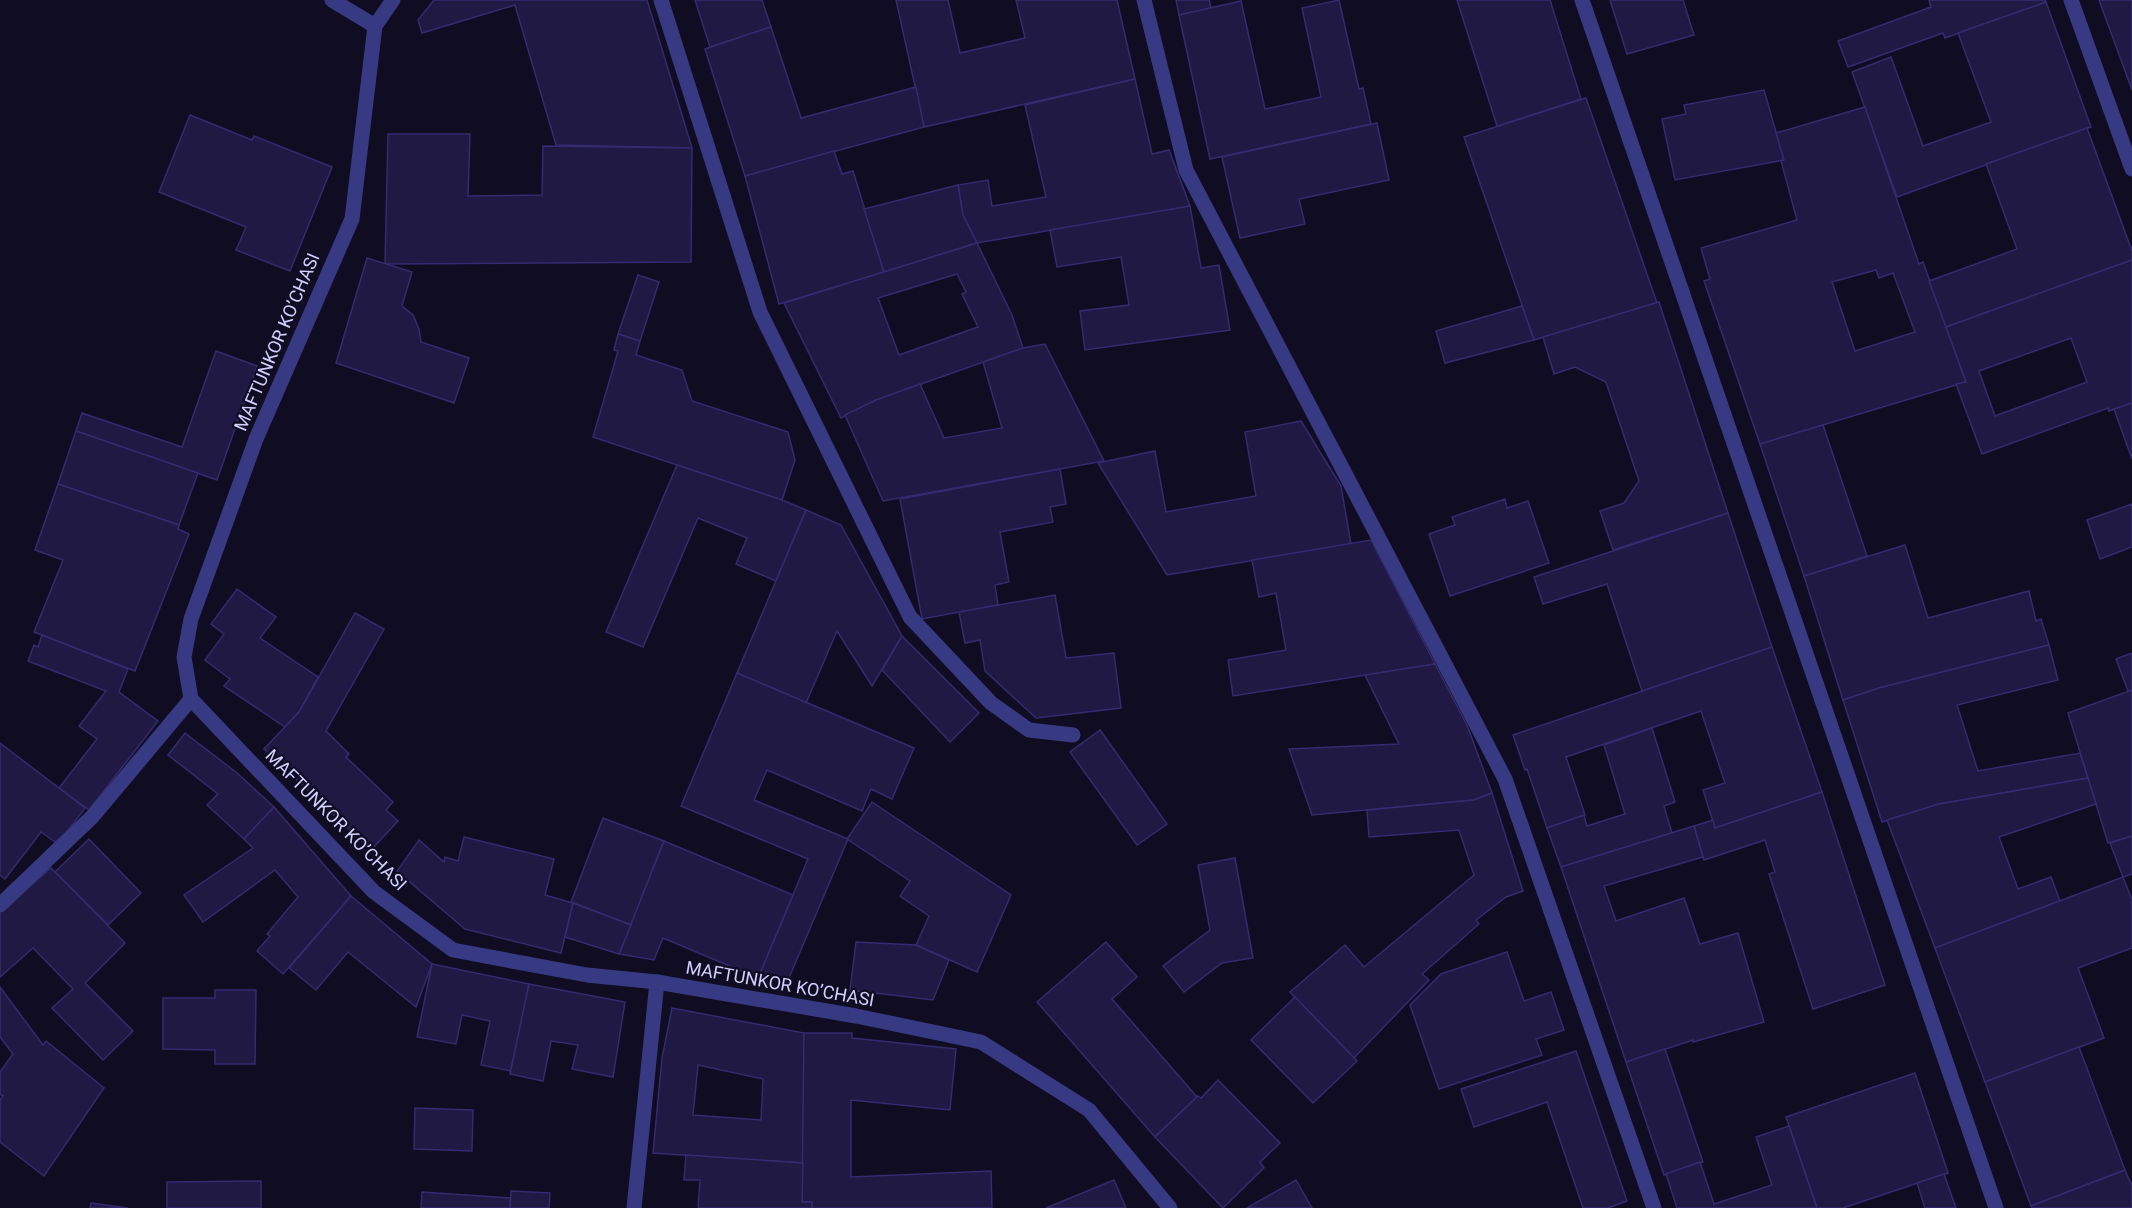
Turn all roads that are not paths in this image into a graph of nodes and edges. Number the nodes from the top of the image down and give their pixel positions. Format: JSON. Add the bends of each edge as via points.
{"nodes":[{"id":1,"x":332,"y":0,"type":"edge"},
{"id":2,"x":393,"y":0,"type":"edge"},
{"id":3,"x":661,"y":0,"type":"edge"},
{"id":4,"x":1144,"y":0,"type":"edge"},
{"id":5,"x":1582,"y":0,"type":"edge"},
{"id":6,"x":2071,"y":0,"type":"edge"},
{"id":7,"x":375,"y":26,"type":"junction"},
{"id":8,"x":2132,"y":169,"type":"edge"},
{"id":9,"x":191,"y":699,"type":"junction"},
{"id":10,"x":1073,"y":735,"type":"dead end"},
{"id":11,"x":0,"y":905,"type":"edge"},
{"id":12,"x":657,"y":982,"type":"junction"},
{"id":13,"x":634,"y":1208,"type":"edge"},
{"id":14,"x":1170,"y":1208,"type":"edge"},
{"id":15,"x":1654,"y":1208,"type":"edge"},
{"id":16,"x":1996,"y":1208,"type":"edge"}],
"edges":[{"from":1,"to":7,"type":"street"},
{"from":2,"to":7,"type":"street"},
{"from":3,"to":10,"type":"street","via":[[760,312],[910,617],[991,703],[1029,730]]},
{"from":4,"to":15,"type":"street","via":[[1186,170],[1505,779]]},
{"from":5,"to":16,"type":"street"},
{"from":6,"to":8,"type":"street"},
{"from":7,"to":9,"type":"street","name":"MAFTUNKOR KO’CHASI","via":[[352,219],[256,439],[190,619],[184,657]]},
{"from":9,"to":11,"type":"street","via":[[93,816]]},
{"from":9,"to":12,"type":"street","name":"MAFTUNKOR KO’CHASI","via":[[374,892],[453,950],[587,975]]},
{"from":12,"to":13,"type":"street"},
{"from":12,"to":14,"type":"street","name":"MAFTUNKOR KO’CHASI","via":[[981,1042],[1089,1110]]}]}
